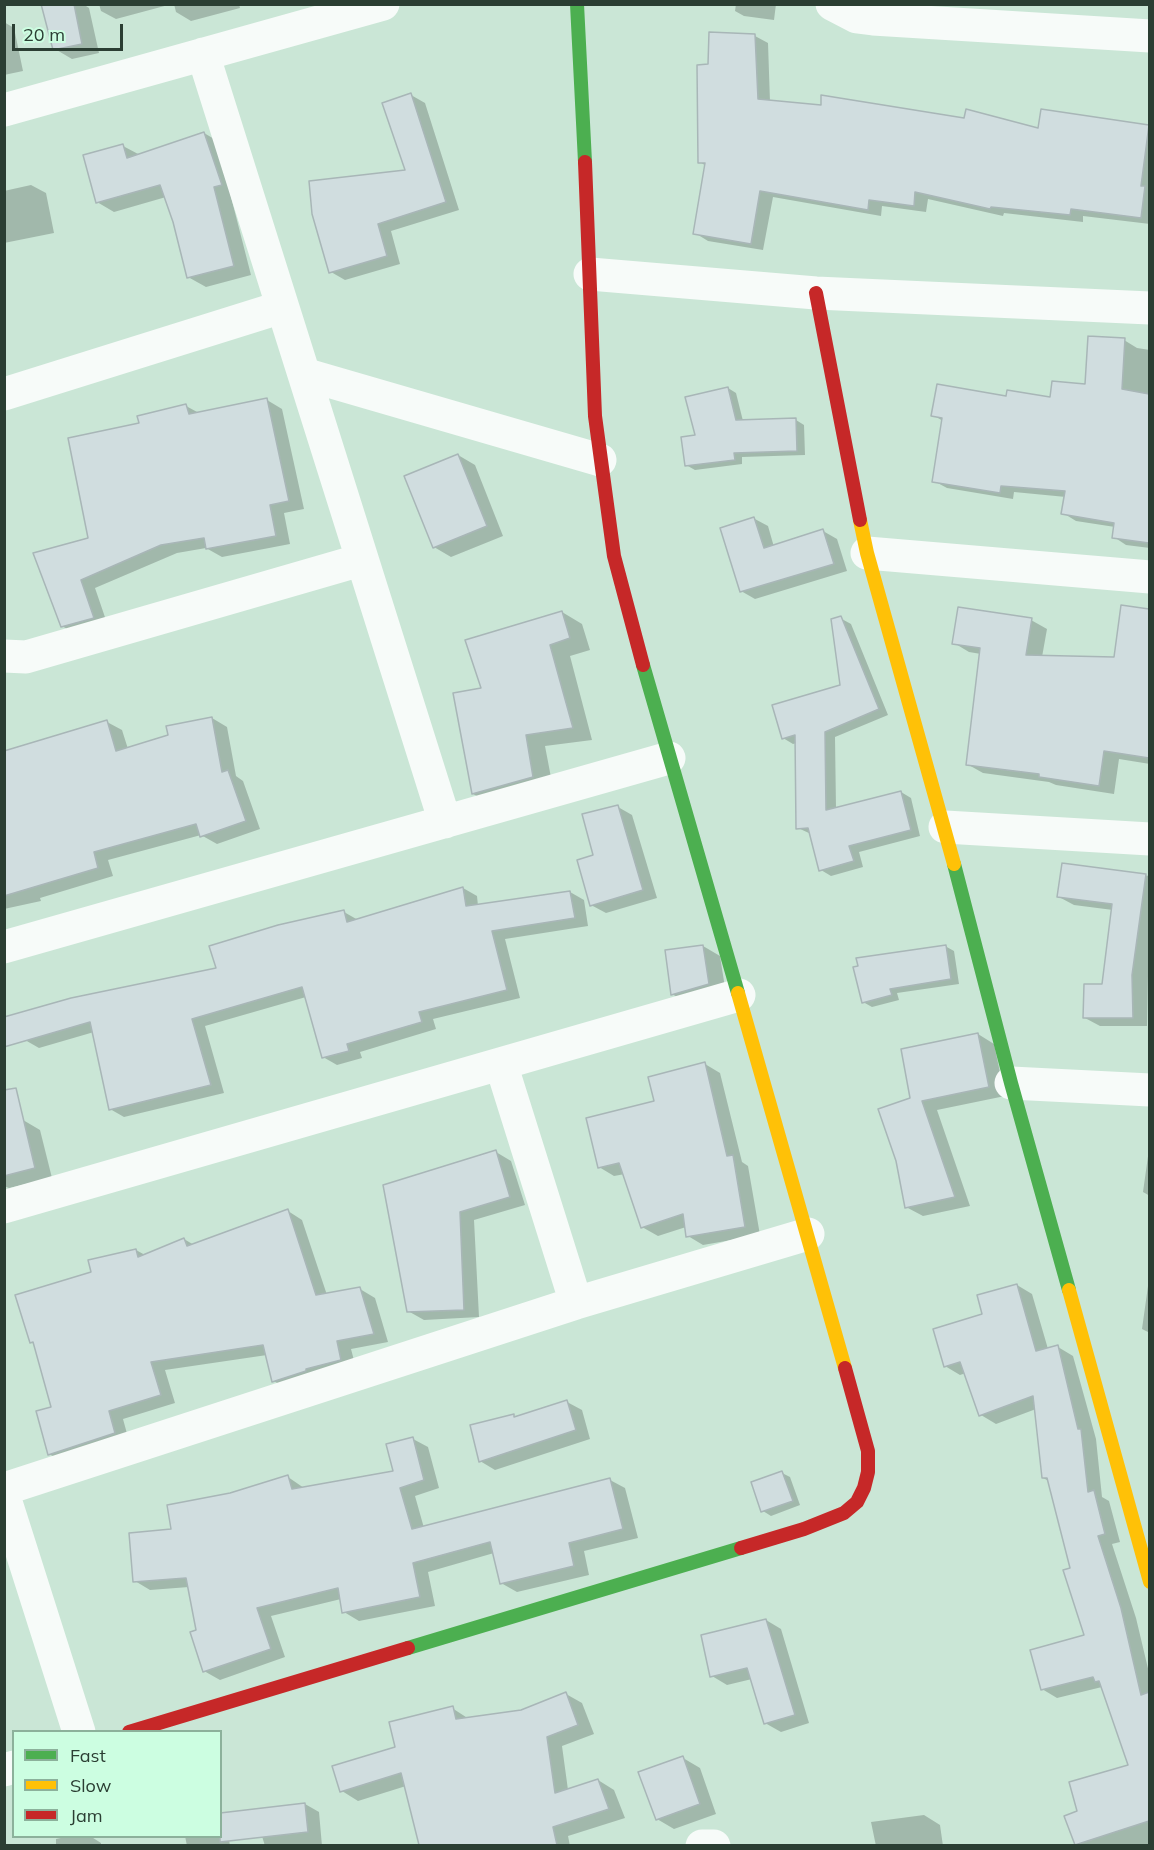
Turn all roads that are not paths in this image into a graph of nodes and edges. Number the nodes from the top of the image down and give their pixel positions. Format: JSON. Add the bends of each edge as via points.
{"nodes":[{"id":1,"x":383,"y":4,"type":"edge"},
{"id":2,"x":577,"y":4,"type":"edge"},
{"id":3,"x":832,"y":4,"type":"edge"},
{"id":4,"x":1149,"y":36,"type":"edge"},
{"id":5,"x":203,"y":54,"type":"junction"},
{"id":6,"x":4,"y":110,"type":"edge"},
{"id":7,"x":590,"y":274,"type":"junction"},
{"id":8,"x":816,"y":293,"type":"junction"},
{"id":9,"x":282,"y":307,"type":"junction"},
{"id":10,"x":1149,"y":308,"type":"edge"},
{"id":11,"x":304,"y":374,"type":"junction"},
{"id":12,"x":4,"y":394,"type":"edge"},
{"id":13,"x":600,"y":460,"type":"junction"},
{"id":14,"x":867,"y":553,"type":"junction"},
{"id":15,"x":361,"y":560,"type":"junction"},
{"id":16,"x":1149,"y":577,"type":"edge"},
{"id":17,"x":4,"y":656,"type":"edge"},
{"id":18,"x":669,"y":758,"type":"junction"},
{"id":19,"x":445,"y":822,"type":"junction"},
{"id":20,"x":945,"y":827,"type":"junction"},
{"id":21,"x":1149,"y":839,"type":"edge"},
{"id":22,"x":4,"y":947,"type":"edge"},
{"id":23,"x":739,"y":995,"type":"junction"},
{"id":24,"x":501,"y":1064,"type":"junction"},
{"id":25,"x":1011,"y":1083,"type":"junction"},
{"id":26,"x":1149,"y":1090,"type":"edge"},
{"id":27,"x":4,"y":1206,"type":"edge"},
{"id":28,"x":808,"y":1234,"type":"junction"},
{"id":29,"x":576,"y":1303,"type":"junction"},
{"id":30,"x":4,"y":1489,"type":"edge"},
{"id":31,"x":4,"y":1496,"type":"edge"},
{"id":32,"x":1149,"y":1582,"type":"edge"},
{"id":33,"x":79,"y":1730,"type":"edge"},
{"id":34,"x":132,"y":1730,"type":"edge"},
{"id":35,"x":702,"y":1845,"type":"edge"},
{"id":36,"x":714,"y":1845,"type":"edge"}],
"edges":[{"from":1,"to":5,"type":"street"},
{"from":2,"to":7,"type":"street"},
{"from":3,"to":4,"type":"street","via":[[873,19]]},
{"from":5,"to":6,"type":"street"},
{"from":5,"to":9,"type":"street"},
{"from":7,"to":8,"type":"street"},
{"from":7,"to":13,"type":"street"},
{"from":8,"to":10,"type":"street"},
{"from":8,"to":14,"type":"street"},
{"from":9,"to":11,"type":"street"},
{"from":9,"to":12,"type":"street"},
{"from":11,"to":13,"type":"street"},
{"from":11,"to":15,"type":"street"},
{"from":13,"to":18,"type":"street","via":[[614,556]]},
{"from":14,"to":16,"type":"street"},
{"from":14,"to":20,"type":"street"},
{"from":15,"to":17,"type":"street","via":[[26,657]]},
{"from":15,"to":19,"type":"street"},
{"from":18,"to":19,"type":"street"},
{"from":18,"to":23,"type":"street"},
{"from":19,"to":22,"type":"street"},
{"from":20,"to":21,"type":"street"},
{"from":20,"to":25,"type":"street"},
{"from":23,"to":24,"type":"street"},
{"from":23,"to":28,"type":"street"},
{"from":24,"to":27,"type":"street"},
{"from":24,"to":29,"type":"street"},
{"from":25,"to":26,"type":"street"},
{"from":25,"to":32,"type":"street"},
{"from":28,"to":29,"type":"street"},
{"from":28,"to":34,"type":"street","via":[[868,1451],[864,1488],[857,1502],[844,1513],[804,1529]]},
{"from":29,"to":30,"type":"street"},
{"from":31,"to":33,"type":"street"},
{"from":35,"to":36,"type":"street"}]}
